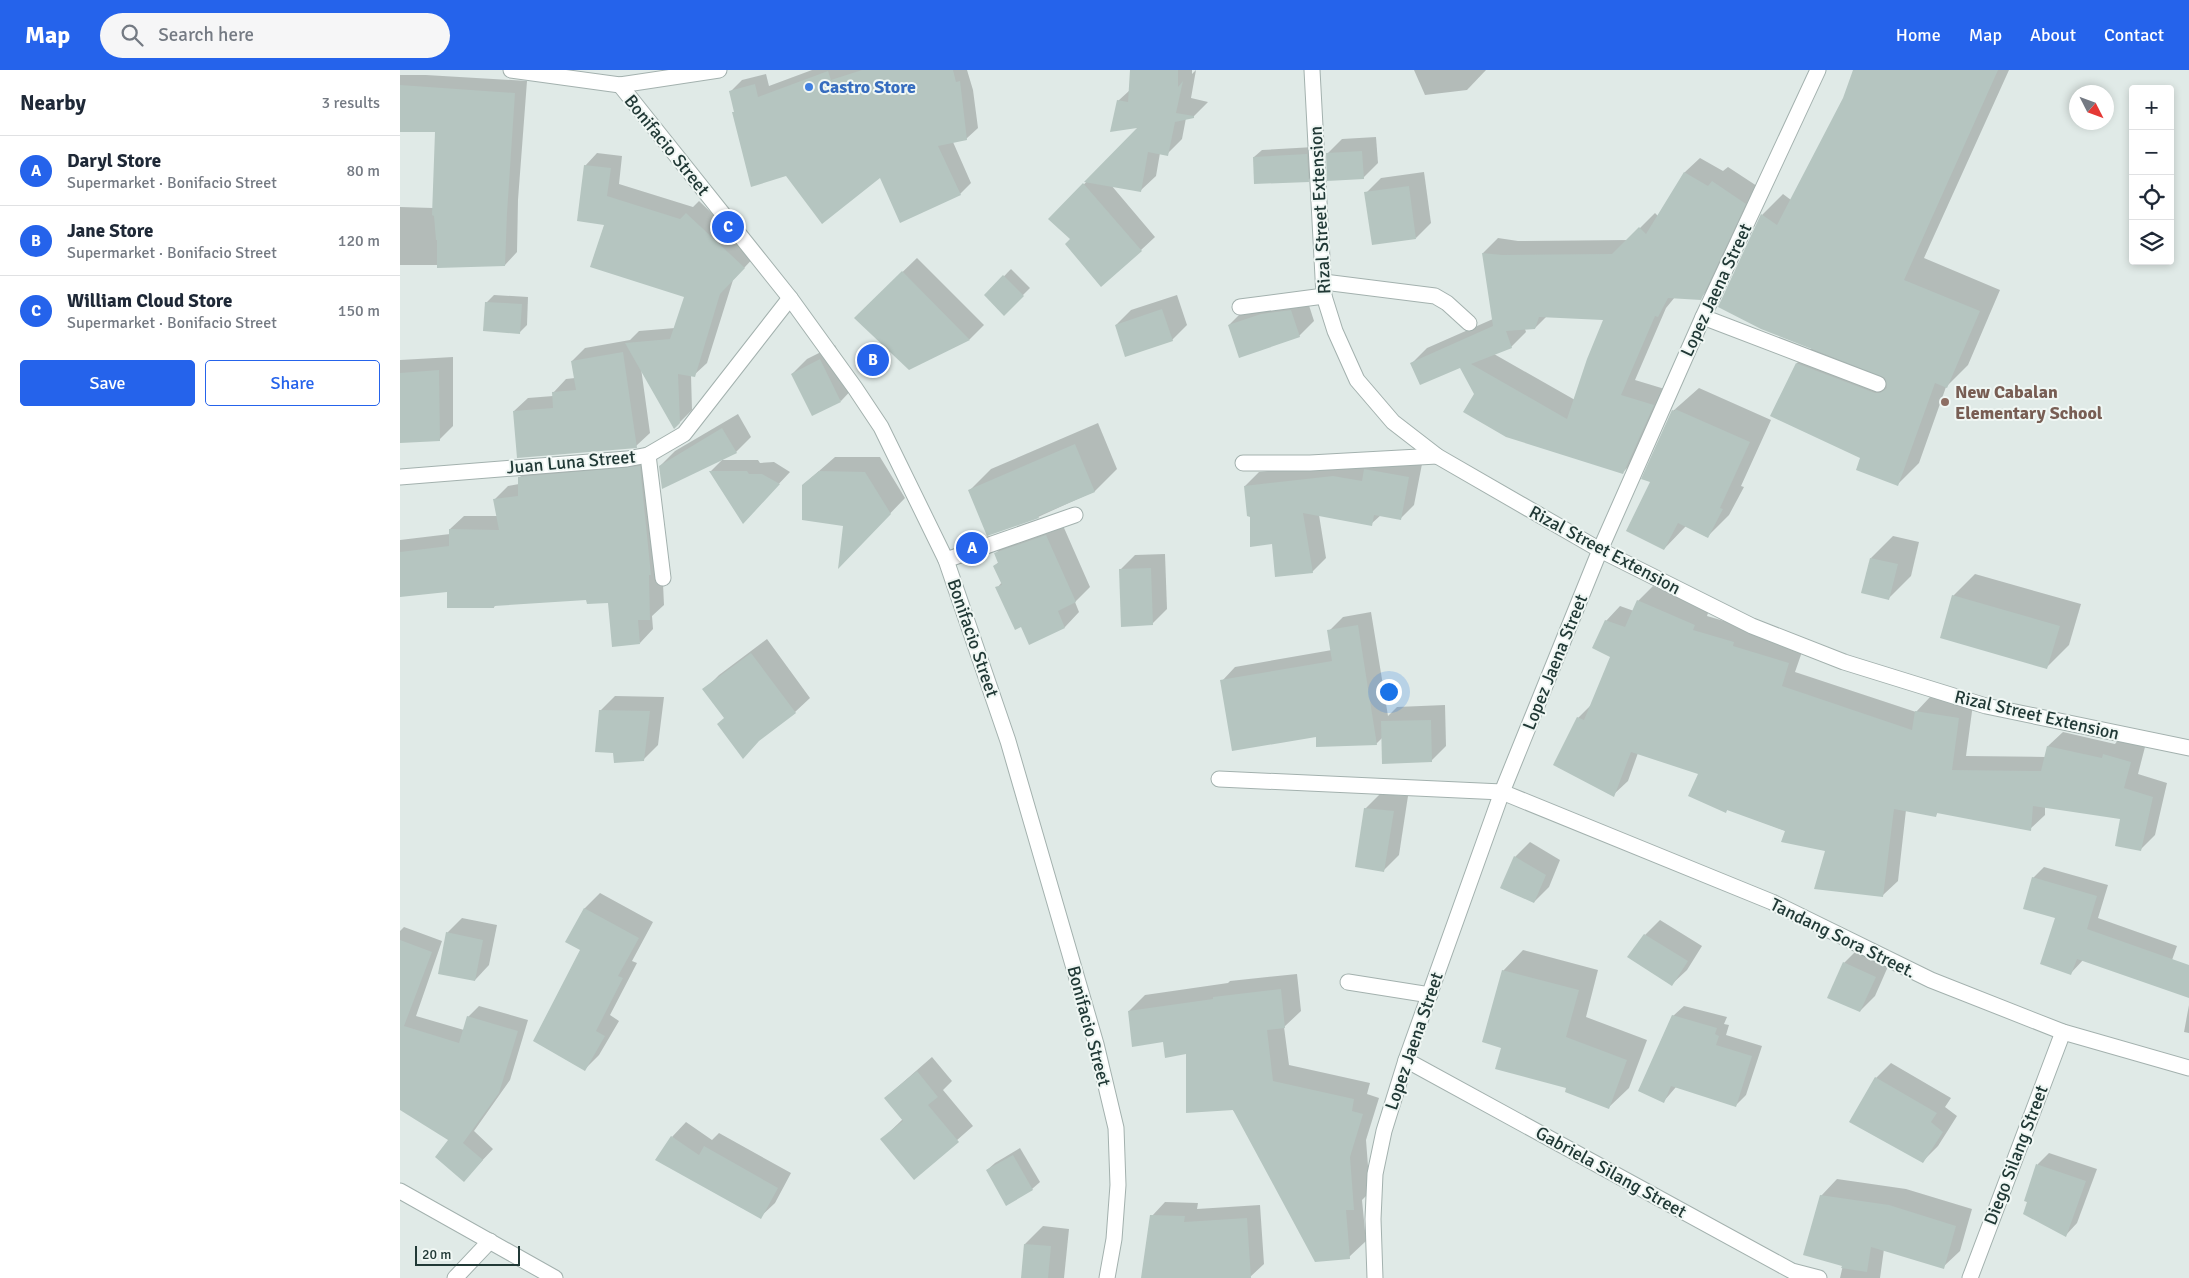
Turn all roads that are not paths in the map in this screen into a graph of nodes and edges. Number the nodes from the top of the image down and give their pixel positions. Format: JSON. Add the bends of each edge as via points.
{"nodes":[{"id":1,"x":512,"y":70,"type":"edge"},
{"id":2,"x":718,"y":70,"type":"edge"},
{"id":3,"x":1312,"y":70,"type":"edge"},
{"id":4,"x":1818,"y":70,"type":"edge"},
{"id":5,"x":620,"y":85,"type":"junction"},
{"id":6,"x":1324,"y":289,"type":"junction"},
{"id":7,"x":790,"y":298,"type":"junction"},
{"id":8,"x":1240,"y":307,"type":"dead end"},
{"id":9,"x":1703,"y":317,"type":"junction"},
{"id":10,"x":1469,"y":323,"type":"dead end"},
{"id":11,"x":1878,"y":384,"type":"dead end"},
{"id":12,"x":648,"y":455,"type":"junction"},
{"id":13,"x":1437,"y":456,"type":"junction"},
{"id":14,"x":1243,"y":463,"type":"dead end"},
{"id":15,"x":400,"y":477,"type":"edge"},
{"id":16,"x":1075,"y":515,"type":"dead end"},
{"id":17,"x":1600,"y":550,"type":"junction"},
{"id":18,"x":946,"y":560,"type":"junction"},
{"id":19,"x":663,"y":578,"type":"dead end"},
{"id":20,"x":2189,"y":748,"type":"edge"},
{"id":21,"x":1219,"y":779,"type":"dead end"},
{"id":22,"x":1502,"y":792,"type":"junction"},
{"id":23,"x":1348,"y":982,"type":"dead end"},
{"id":24,"x":1430,"y":995,"type":"junction"},
{"id":25,"x":2063,"y":1032,"type":"junction"},
{"id":26,"x":1406,"y":1060,"type":"junction"},
{"id":27,"x":2189,"y":1068,"type":"edge"},
{"id":28,"x":400,"y":1191,"type":"edge"},
{"id":29,"x":490,"y":1241,"type":"junction"},
{"id":30,"x":455,"y":1278,"type":"edge"},
{"id":31,"x":555,"y":1278,"type":"edge"},
{"id":32,"x":1107,"y":1278,"type":"edge"},
{"id":33,"x":1375,"y":1278,"type":"edge"},
{"id":34,"x":1818,"y":1278,"type":"edge"},
{"id":35,"x":1970,"y":1278,"type":"edge"}],
"edges":[{"from":1,"to":5,"type":"street"},
{"from":2,"to":5,"type":"street"},
{"from":3,"to":6,"type":"street","name":"Rizal Street Extension"},
{"from":4,"to":9,"type":"street","name":"Lopez Jaena Street"},
{"from":5,"to":7,"type":"street","name":"Bonifacio Street"},
{"from":6,"to":8,"type":"street"},
{"from":6,"to":10,"type":"street","via":[[1435,296]]},
{"from":6,"to":13,"type":"street","name":"Rizal Street Extension","via":[[1335,331],[1356,380],[1393,422]]},
{"from":7,"to":12,"type":"street","name":"Juan Luna Street","via":[[684,434]]},
{"from":7,"to":18,"type":"street","name":"Bonifacio Street","via":[[882,427]]},
{"from":9,"to":11,"type":"street"},
{"from":9,"to":17,"type":"street","name":"Lopez Jaena Street"},
{"from":12,"to":15,"type":"street","name":"Juan Luna Street"},
{"from":12,"to":19,"type":"street"},
{"from":13,"to":14,"type":"street"},
{"from":13,"to":17,"type":"street","name":"Rizal Street Extension"},
{"from":16,"to":18,"type":"street"},
{"from":17,"to":20,"type":"street","name":"Rizal Street Extension","via":[[1752,626],[1844,662],[1986,706]]},
{"from":17,"to":22,"type":"street","name":"Lopez Jaena Street"},
{"from":18,"to":32,"type":"street","name":"Bonifacio Street","via":[[1008,741],[1096,1044],[1116,1128],[1118,1185]]},
{"from":21,"to":22,"type":"street","name":"Tandang Sora Street."},
{"from":22,"to":24,"type":"street","name":"Lopez Jaena Street"},
{"from":22,"to":25,"type":"street","name":"Tandang Sora Street.","via":[[1772,902],[1930,980]]},
{"from":23,"to":24,"type":"street"},
{"from":24,"to":26,"type":"street","name":"Lopez Jaena Street"},
{"from":25,"to":27,"type":"street","name":"Tandang Sora Street."},
{"from":25,"to":35,"type":"street","name":"Diego Silang Street"},
{"from":26,"to":33,"type":"street","name":"Lopez Jaena Street","via":[[1384,1130],[1376,1174],[1373,1219]]},
{"from":26,"to":34,"type":"street","name":"Gabriela Silang Street","via":[[1792,1271]]},
{"from":28,"to":29,"type":"street"},
{"from":29,"to":30,"type":"street"},
{"from":29,"to":31,"type":"street"}]}
